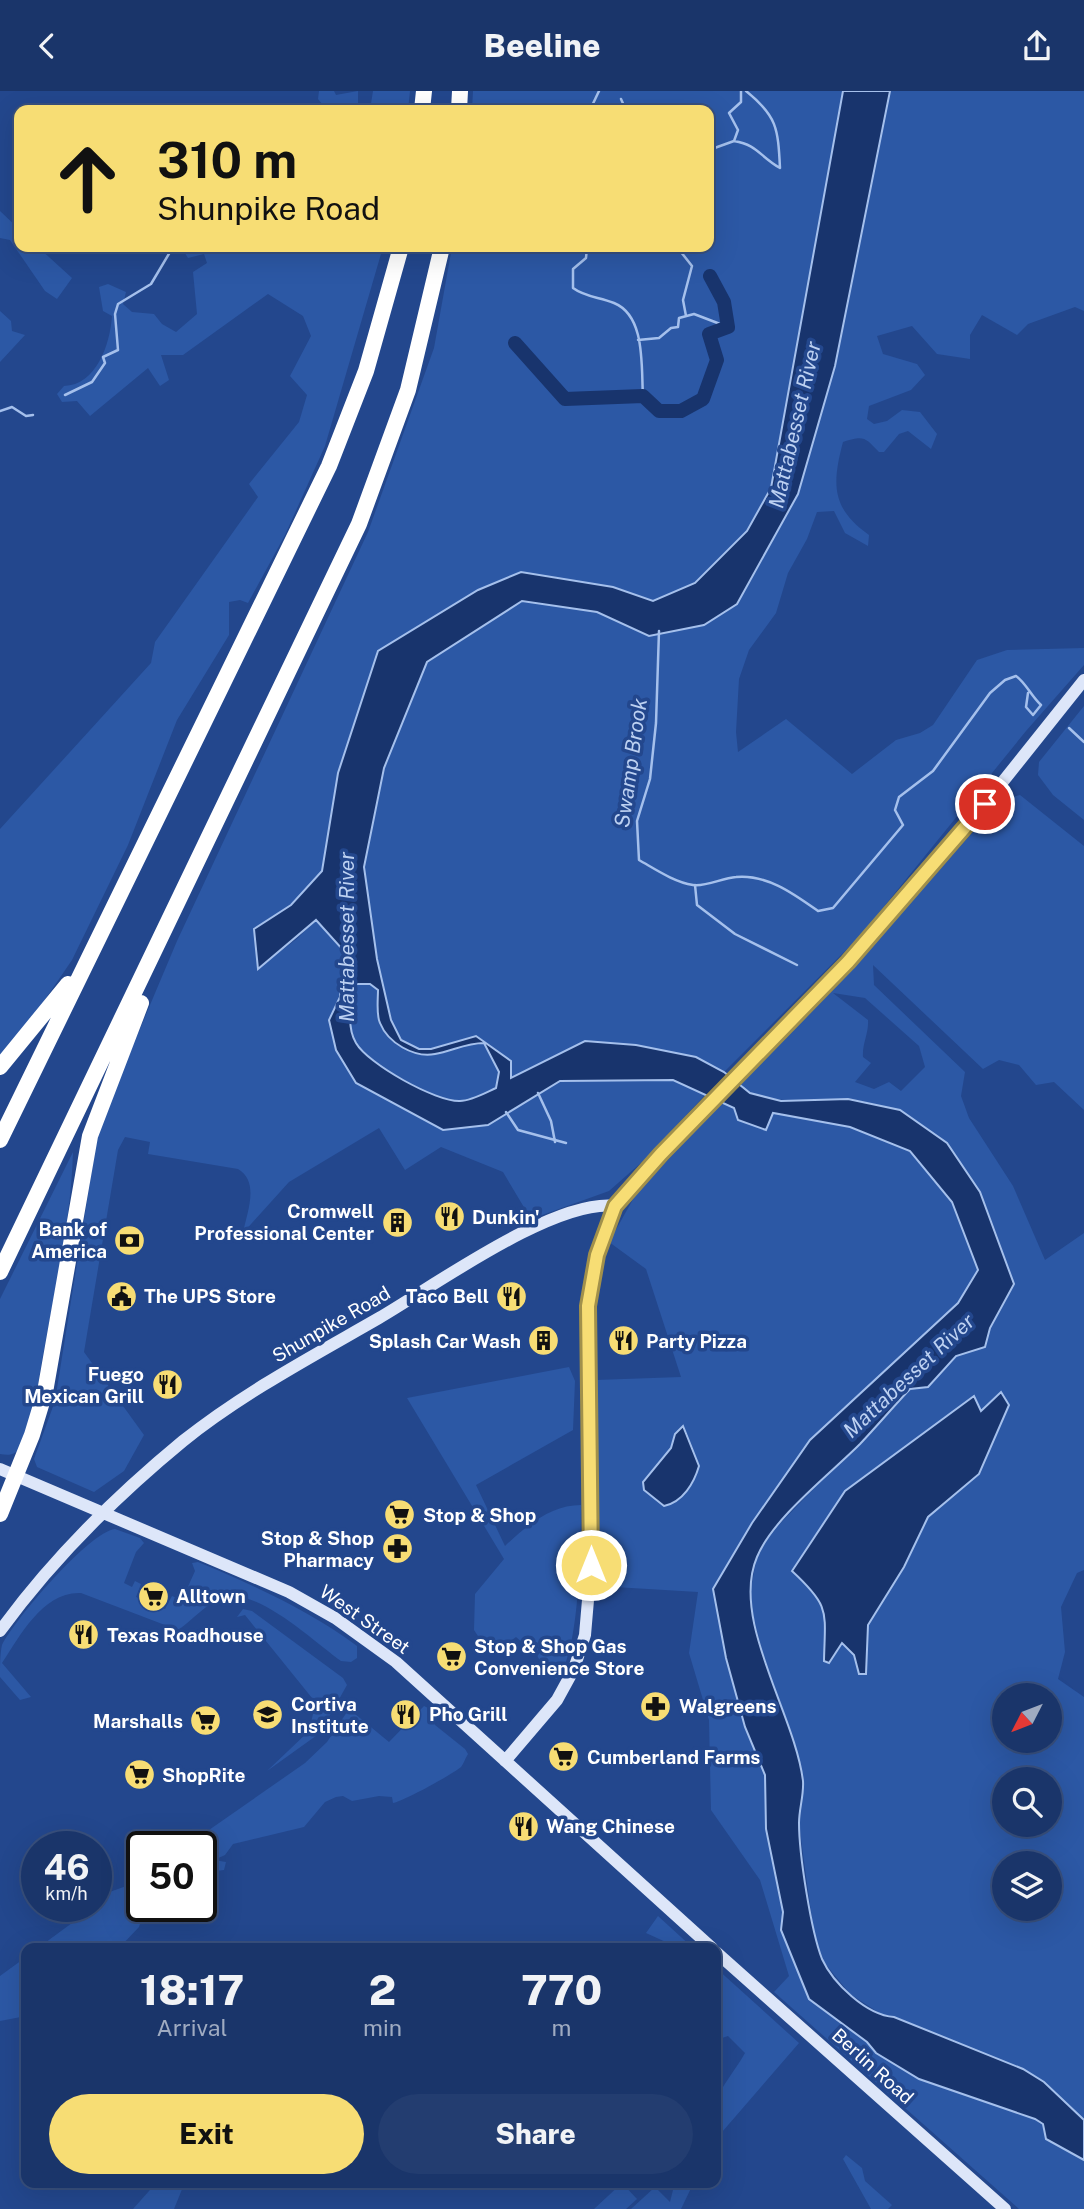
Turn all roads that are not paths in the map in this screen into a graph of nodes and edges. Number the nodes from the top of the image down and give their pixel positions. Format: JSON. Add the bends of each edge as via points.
{"nodes":[{"id":1,"x":400,"y":252,"type":"edge"},
{"id":2,"x":441,"y":252,"type":"edge"},
{"id":3,"x":1084,"y":680,"type":"edge"},
{"id":4,"x":167,"y":925,"type":"junction"},
{"id":5,"x":96,"y":946,"type":"junction"},
{"id":6,"x":0,"y":1067,"type":"edge"},
{"id":7,"x":0,"y":1140,"type":"edge"},
{"id":8,"x":615,"y":1206,"type":"junction"},
{"id":9,"x":0,"y":1272,"type":"edge"},
{"id":10,"x":0,"y":1469,"type":"edge"},
{"id":11,"x":17,"y":1476,"type":"junction"},
{"id":12,"x":106,"y":1513,"type":"junction"},
{"id":13,"x":0,"y":1514,"type":"edge"},
{"id":14,"x":0,"y":1632,"type":"edge"},
{"id":15,"x":505,"y":1761,"type":"junction"},
{"id":16,"x":706,"y":1943,"type":"edge"},
{"id":17,"x":721,"y":1956,"type":"edge"},
{"id":18,"x":1005,"y":2209,"type":"edge"}],
"edges":[{"from":1,"to":5,"type":"highway","via":[[369,362],[329,466]]},
{"from":2,"to":4,"type":"highway","via":[[415,366],[370,498]]},
{"from":3,"to":8,"type":"main road","via":[[931,869]]},
{"from":4,"to":9,"type":"highway"},
{"from":4,"to":11,"type":"highway","via":[[163,950],[90,1136],[45,1392]]},
{"from":5,"to":6,"type":"highway"},
{"from":5,"to":7,"type":"highway"},
{"from":8,"to":12,"type":"main road","name":"Shunpike Road","via":[[591,1207],[521,1234],[249,1394],[183,1441]]},
{"from":8,"to":15,"type":"main road","via":[[597,1255],[588,1306],[591,1565],[585,1635],[557,1700]]},
{"from":10,"to":11,"type":"main road","name":"West Street"},
{"from":11,"to":12,"type":"main road","name":"West Street"},
{"from":11,"to":13,"type":"highway"},
{"from":12,"to":14,"type":"main road","name":"Shunpike Road","via":[[42,1575]]},
{"from":12,"to":15,"type":"main road","name":"West Street","via":[[266,1581],[335,1618],[396,1662]]},
{"from":15,"to":16,"type":"main road","name":"West Street"},
{"from":17,"to":18,"type":"main road","name":"Berlin Road"}]}
